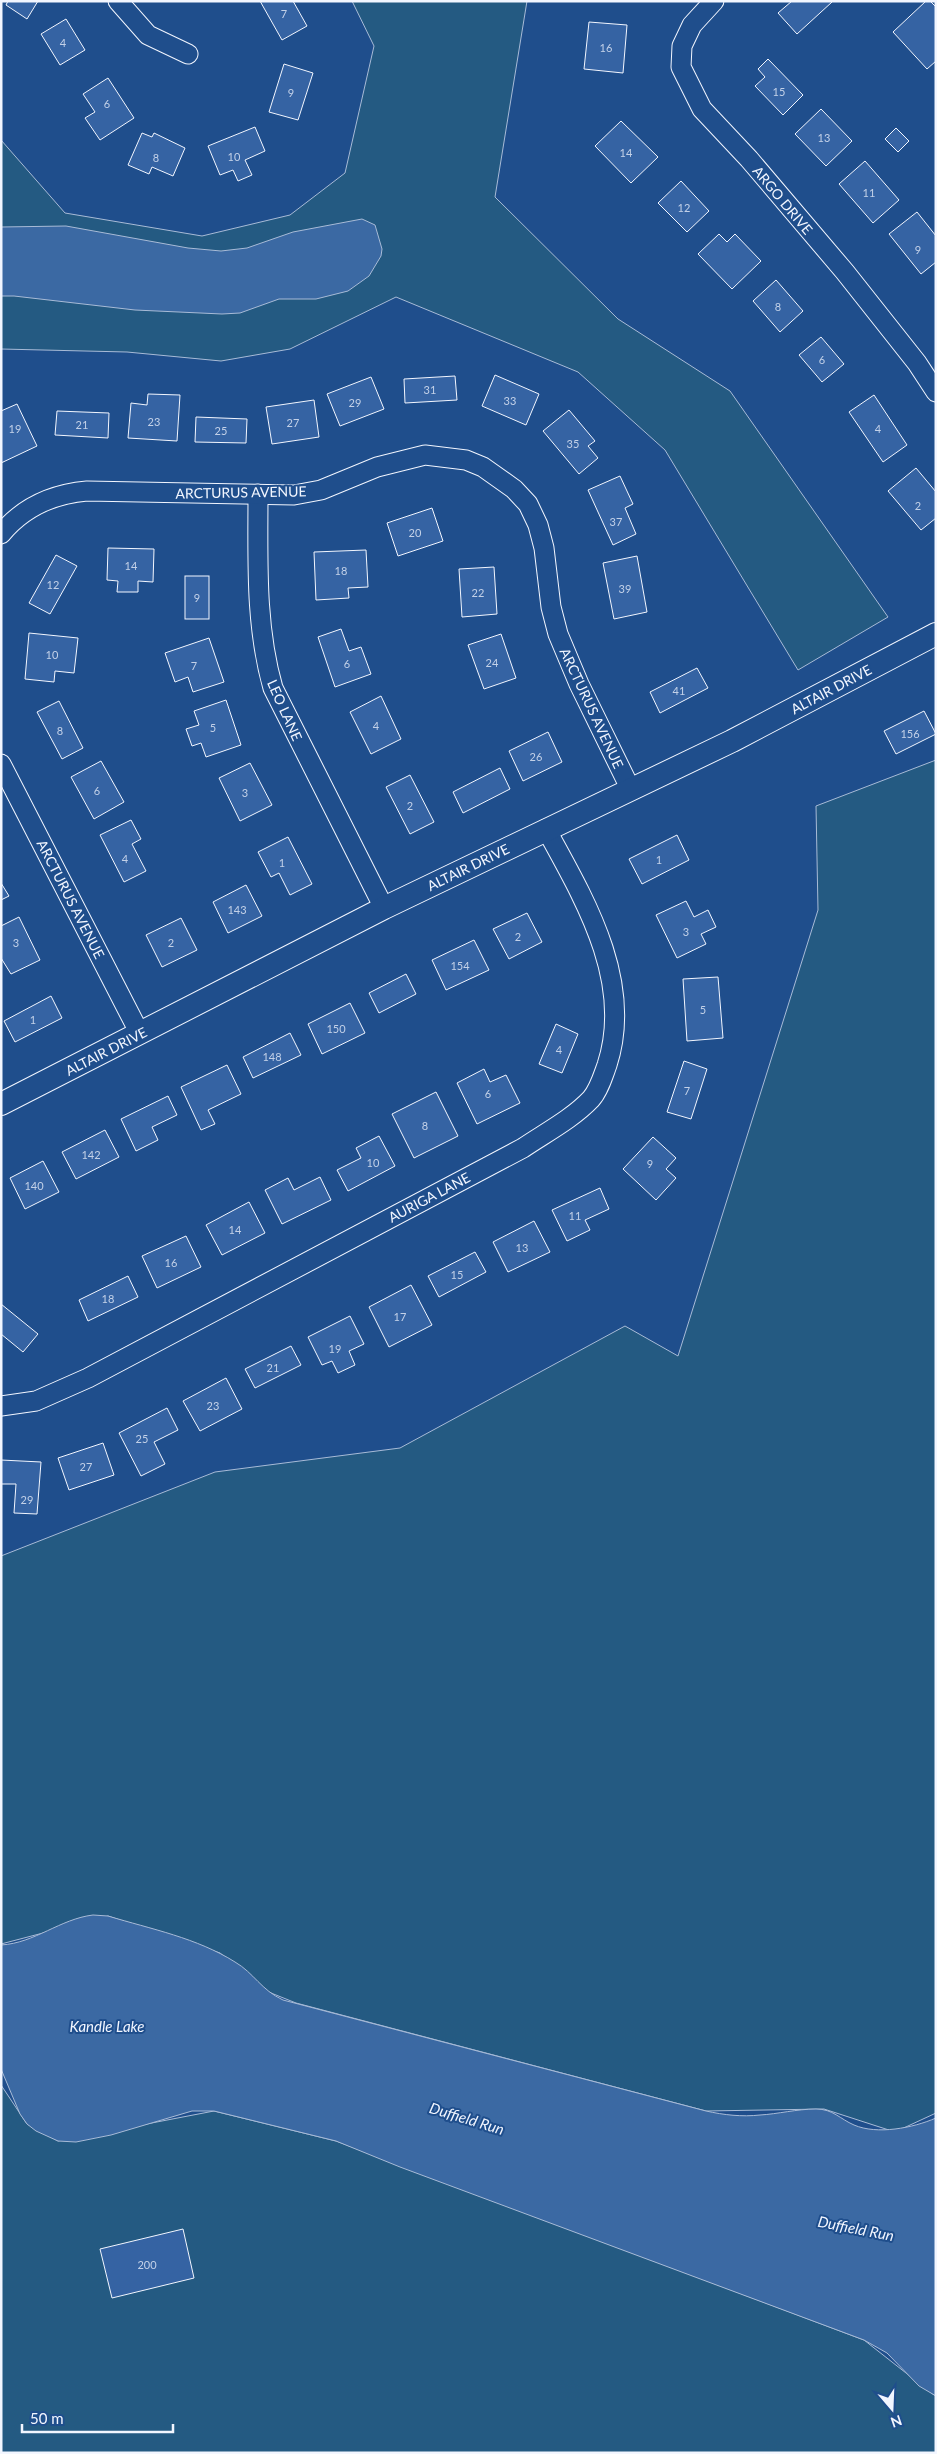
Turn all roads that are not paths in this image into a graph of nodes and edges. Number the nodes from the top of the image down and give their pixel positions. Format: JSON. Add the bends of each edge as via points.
{"nodes":[{"id":1,"x":118,"y":1,"type":"edge"},
{"id":2,"x":714,"y":1,"type":"edge"},
{"id":3,"x":188,"y":54,"type":"dead end"},
{"id":4,"x":936,"y":392,"type":"edge"},
{"id":5,"x":258,"y":494,"type":"junction"},
{"id":6,"x":1,"y":534,"type":"edge"},
{"id":7,"x":936,"y":634,"type":"edge"},
{"id":8,"x":1,"y":764,"type":"edge"},
{"id":9,"x":630,"y":788,"type":"junction"},
{"id":10,"x":546,"y":830,"type":"junction"},
{"id":11,"x":384,"y":908,"type":"junction"},
{"id":12,"x":140,"y":1034,"type":"junction"},
{"id":13,"x":1,"y":1104,"type":"edge"},
{"id":14,"x":1,"y":1406,"type":"edge"}],
"edges":[{"from":1,"to":3,"type":"street","via":[[148,35]]},
{"from":2,"to":4,"type":"street","name":"ARGO DRIVE","via":[[692,25],[682,46],[681,67],[702,110],[744,153],[845,272]]},
{"from":5,"to":6,"type":"street","name":"ARCTURUS AVENUE","via":[[65,493],[42,500]]},
{"from":5,"to":9,"type":"street","name":"ARCTURUS AVENUE","via":[[321,490],[377,467],[425,455],[466,460],[498,476],[528,504],[538,525],[558,634]]},
{"from":5,"to":11,"type":"street","name":"LEO LANE","via":[[260,623],[265,662],[273,688]]},
{"from":7,"to":9,"type":"street","name":"ALTAIR DRIVE","via":[[732,741]]},
{"from":8,"to":12,"type":"street","name":"ARCTURUS AVENUE"},
{"from":9,"to":10,"type":"street","name":"ALTAIR DRIVE"},
{"from":10,"to":11,"type":"street","name":"ALTAIR DRIVE"},
{"from":10,"to":14,"type":"street","name":"AURIGA LANE","via":[[594,920],[611,977],[612,1048],[602,1079],[591,1098],[523,1148],[88,1378],[36,1401]]},
{"from":11,"to":12,"type":"street","name":"ALTAIR DRIVE"},
{"from":12,"to":13,"type":"street","name":"ALTAIR DRIVE"}]}
